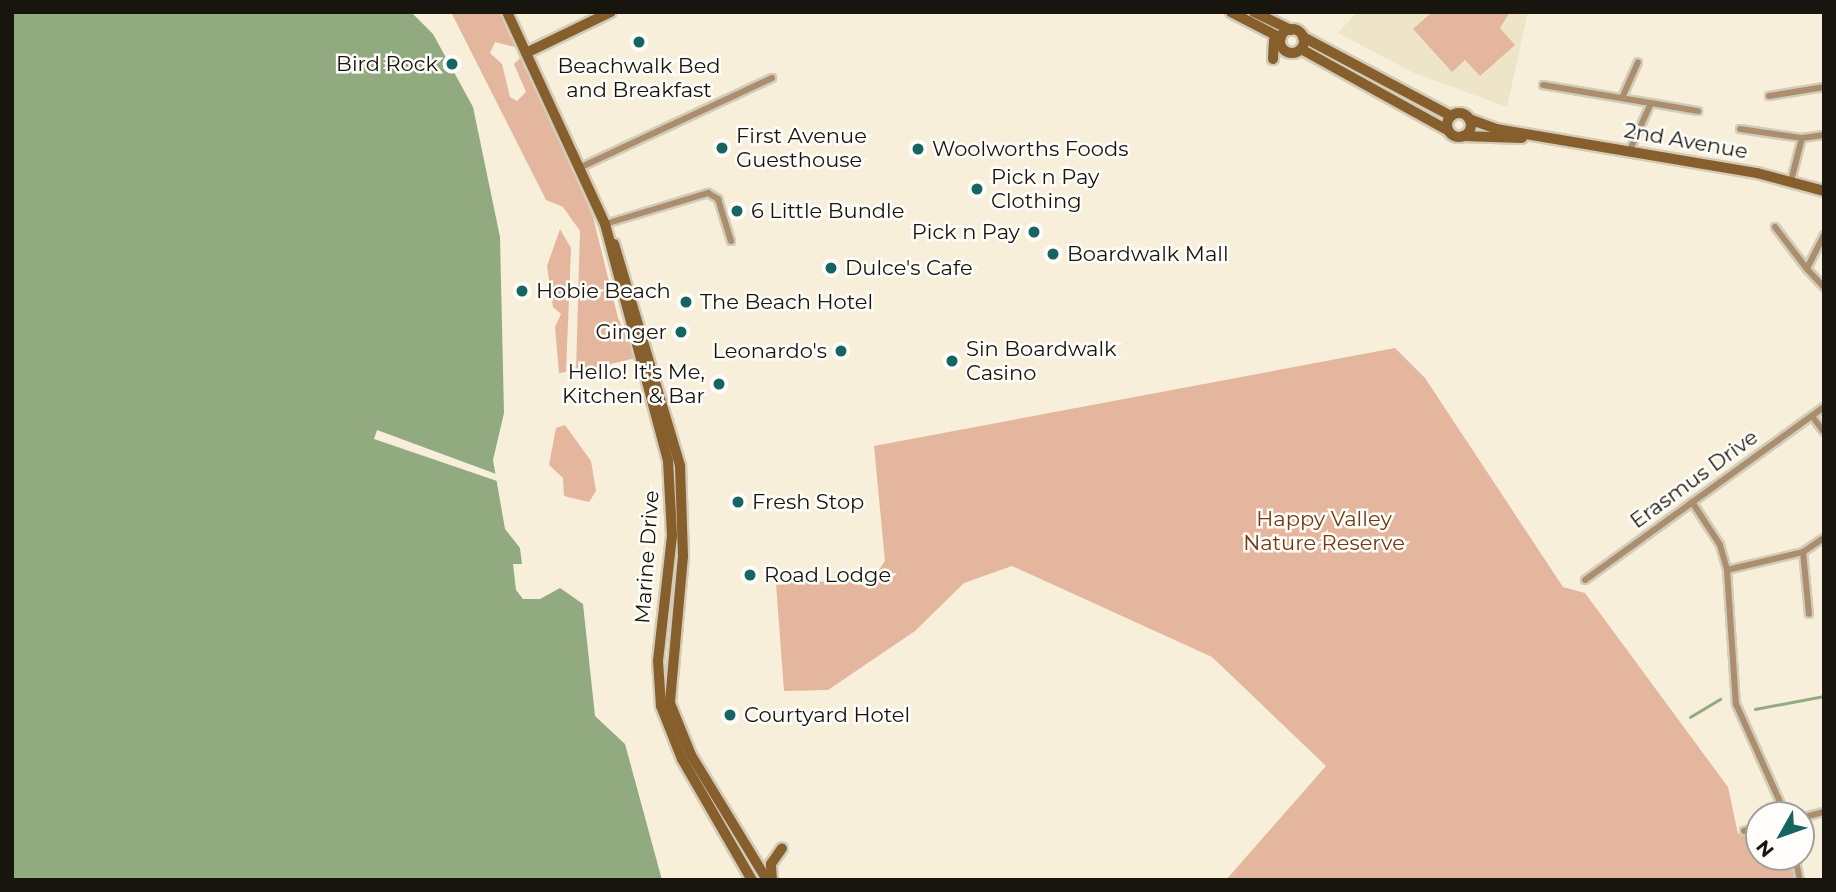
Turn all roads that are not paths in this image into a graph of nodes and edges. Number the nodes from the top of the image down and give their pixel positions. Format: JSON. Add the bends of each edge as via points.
{"nodes":[{"id":1,"x":507,"y":12,"type":"edge"},
{"id":2,"x":611,"y":12,"type":"edge"},
{"id":3,"x":1231,"y":12,"type":"edge"},
{"id":4,"x":1252,"y":16,"type":"edge"},
{"id":5,"x":1291,"y":30,"type":"junction"},
{"id":6,"x":1303,"y":37,"type":"junction"},
{"id":7,"x":1281,"y":38,"type":"junction"},
{"id":8,"x":1301,"y":49,"type":"junction"},
{"id":9,"x":526,"y":53,"type":"junction"},
{"id":10,"x":1273,"y":59,"type":"dead end"},
{"id":11,"x":1638,"y":62,"type":"dead end"},
{"id":12,"x":772,"y":78,"type":"dead end"},
{"id":13,"x":1543,"y":85,"type":"dead end"},
{"id":14,"x":1824,"y":87,"type":"edge"},
{"id":15,"x":1769,"y":96,"type":"dead end"},
{"id":16,"x":1622,"y":98,"type":"junction"},
{"id":17,"x":1651,"y":103,"type":"junction"},
{"id":18,"x":1698,"y":111,"type":"dead end"},
{"id":19,"x":1451,"y":116,"type":"junction"},
{"id":20,"x":1468,"y":119,"type":"junction"},
{"id":21,"x":1740,"y":129,"type":"dead end"},
{"id":22,"x":1449,"y":131,"type":"junction"},
{"id":23,"x":1824,"y":135,"type":"edge"},
{"id":24,"x":1464,"y":136,"type":"junction"},
{"id":25,"x":1540,"y":137,"type":"junction"},
{"id":26,"x":1802,"y":138,"type":"junction"},
{"id":27,"x":1630,"y":150,"type":"junction"},
{"id":28,"x":579,"y":168,"type":"junction"},
{"id":29,"x":1791,"y":181,"type":"junction"},
{"id":30,"x":1824,"y":191,"type":"edge"},
{"id":31,"x":605,"y":224,"type":"junction"},
{"id":32,"x":1775,"y":227,"type":"dead end"},
{"id":33,"x":608,"y":235,"type":"junction"},
{"id":34,"x":1824,"y":235,"type":"edge"},
{"id":35,"x":731,"y":241,"type":"dead end"},
{"id":36,"x":1807,"y":270,"type":"junction"},
{"id":37,"x":1824,"y":287,"type":"edge"},
{"id":38,"x":1824,"y":407,"type":"edge"},
{"id":39,"x":1812,"y":416,"type":"junction"},
{"id":40,"x":1824,"y":432,"type":"edge"},
{"id":41,"x":1692,"y":502,"type":"junction"},
{"id":42,"x":1824,"y":538,"type":"edge"},
{"id":43,"x":1803,"y":552,"type":"junction"},
{"id":44,"x":1727,"y":570,"type":"junction"},
{"id":45,"x":1585,"y":580,"type":"dead end"},
{"id":46,"x":1809,"y":614,"type":"dead end"},
{"id":47,"x":1780,"y":801,"type":"edge"},
{"id":48,"x":782,"y":848,"type":"dead end"},
{"id":49,"x":752,"y":880,"type":"edge"},
{"id":50,"x":769,"y":880,"type":"edge"}],
"edges":[{"from":1,"to":9,"type":"main road","name":"Marine Drive"},
{"from":2,"to":9,"type":"main road"},
{"from":3,"to":4,"type":"main road","name":"2nd Avenue"},
{"from":4,"to":5,"type":"main road","name":"2nd Avenue"},
{"from":4,"to":7,"type":"main road","name":"2nd Avenue"},
{"from":4,"to":10,"type":"main road","via":[[1273,37]]},
{"from":5,"to":6,"type":"main road","name":"2nd Avenue"},
{"from":5,"to":7,"type":"main road"},
{"from":6,"to":8,"type":"main road"},
{"from":6,"to":19,"type":"main road","name":"2nd Avenue"},
{"from":7,"to":8,"type":"main road","name":"2nd Avenue","via":[[1287,52]]},
{"from":8,"to":22,"type":"main road","name":"2nd Avenue"},
{"from":9,"to":28,"type":"main road","name":"Marine Drive"},
{"from":11,"to":16,"type":"street"},
{"from":12,"to":28,"type":"street"},
{"from":13,"to":16,"type":"street"},
{"from":14,"to":15,"type":"street"},
{"from":16,"to":17,"type":"street"},
{"from":17,"to":18,"type":"street"},
{"from":17,"to":27,"type":"street"},
{"from":19,"to":20,"type":"main road","name":"2nd Avenue"},
{"from":19,"to":22,"type":"main road"},
{"from":20,"to":24,"type":"main road"},
{"from":20,"to":25,"type":"main road","name":"2nd Avenue"},
{"from":21,"to":26,"type":"street"},
{"from":22,"to":24,"type":"main road","name":"2nd Avenue"},
{"from":23,"to":26,"type":"street"},
{"from":24,"to":25,"type":"main road","name":"2nd Avenue"},
{"from":25,"to":27,"type":"main road","name":"2nd Avenue"},
{"from":26,"to":29,"type":"street"},
{"from":27,"to":29,"type":"main road","name":"2nd Avenue"},
{"from":28,"to":31,"type":"main road","name":"Marine Drive"},
{"from":29,"to":30,"type":"main road","name":"2nd Avenue"},
{"from":31,"to":33,"type":"main road","name":"Marine Drive"},
{"from":31,"to":35,"type":"street","via":[[708,193],[718,200]]},
{"from":32,"to":36,"type":"street"},
{"from":33,"to":49,"type":"main road","name":"Marine Drive","via":[[670,472],[672,536],[658,662],[661,706],[682,759]]},
{"from":33,"to":50,"type":"main road","name":"Marine Drive","via":[[654,375],[681,487],[670,703],[691,755]]},
{"from":34,"to":36,"type":"street"},
{"from":36,"to":37,"type":"street"},
{"from":38,"to":39,"type":"street","name":"Erasmus Drive"},
{"from":39,"to":40,"type":"street"},
{"from":39,"to":41,"type":"street","name":"Erasmus Drive"},
{"from":41,"to":44,"type":"street","via":[[1720,545]]},
{"from":41,"to":45,"type":"street","name":"Erasmus Drive"},
{"from":42,"to":43,"type":"street"},
{"from":43,"to":44,"type":"street"},
{"from":43,"to":46,"type":"street"},
{"from":44,"to":47,"type":"street","via":[[1736,704]]},
{"from":48,"to":50,"type":"main road","via":[[771,864]]}]}
